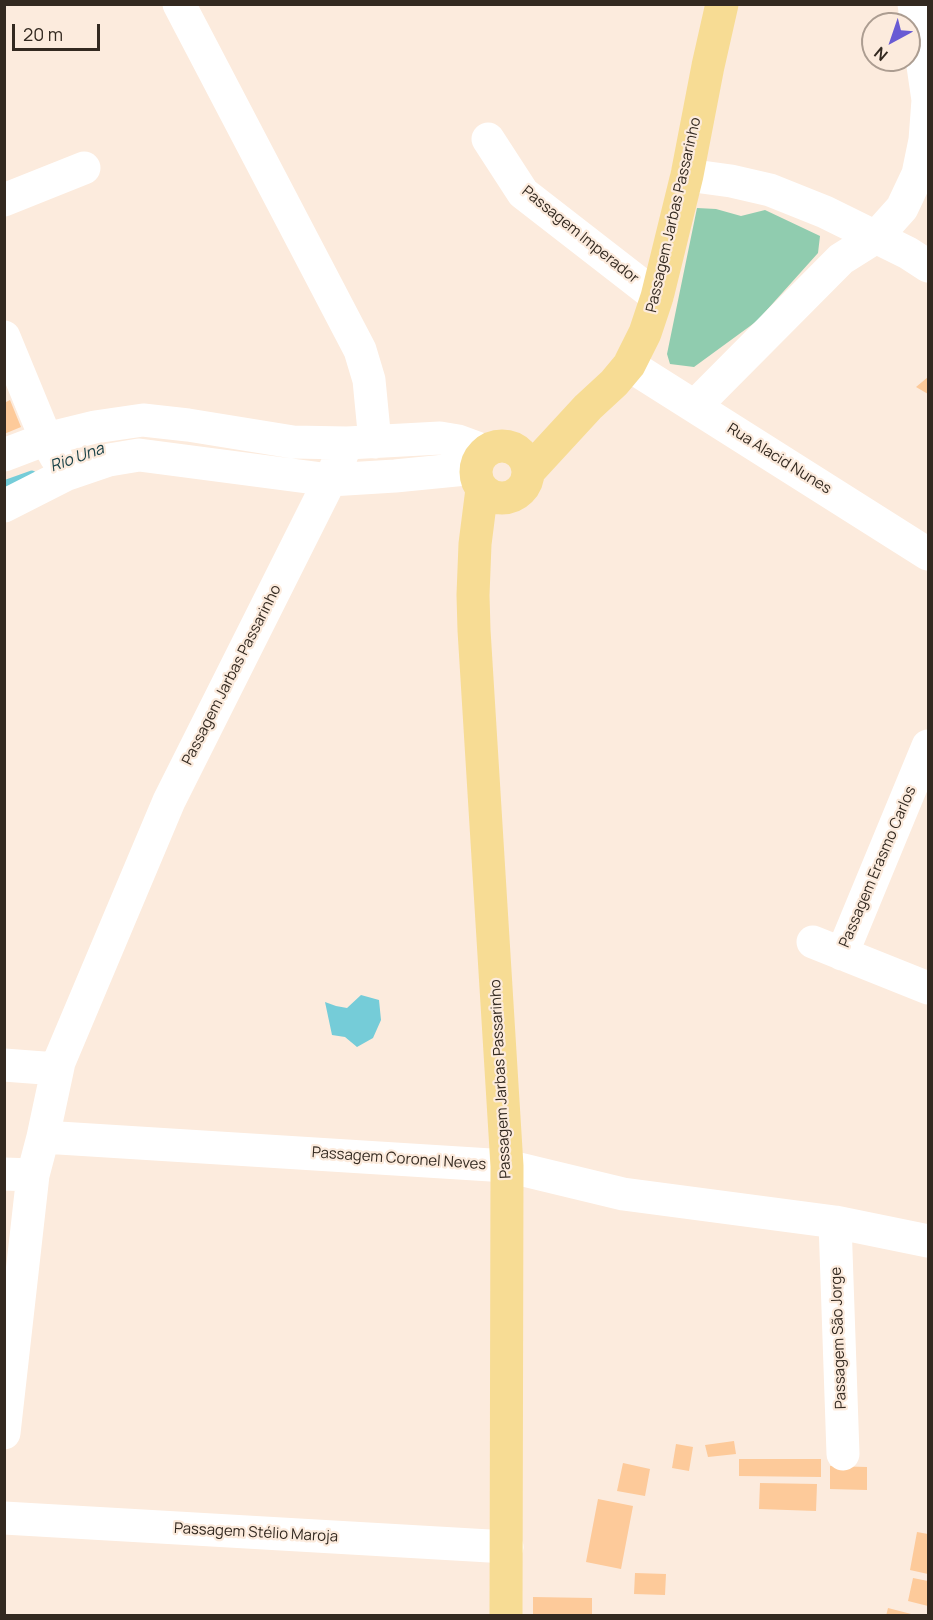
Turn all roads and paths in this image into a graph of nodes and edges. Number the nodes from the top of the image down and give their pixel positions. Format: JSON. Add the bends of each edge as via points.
{"nodes":[{"id":1,"x":179,"y":4,"type":"edge"},
{"id":2,"x":722,"y":4,"type":"edge"},
{"id":3,"x":914,"y":4,"type":"edge"},
{"id":4,"x":488,"y":139,"type":"dead end"},
{"id":5,"x":84,"y":168,"type":"dead end"},
{"id":6,"x":687,"y":175,"type":"junction"},
{"id":7,"x":4,"y":200,"type":"edge"},
{"id":8,"x":876,"y":237,"type":"junction"},
{"id":9,"x":928,"y":266,"type":"edge"},
{"id":10,"x":657,"y":297,"type":"junction"},
{"id":11,"x":4,"y":337,"type":"edge"},
{"id":12,"x":629,"y":365,"type":"junction"},
{"id":13,"x":695,"y":406,"type":"junction"},
{"id":14,"x":46,"y":439,"type":"junction"},
{"id":15,"x":361,"y":442,"type":"junction"},
{"id":16,"x":4,"y":455,"type":"edge"},
{"id":17,"x":498,"y":471,"type":"junction"},
{"id":18,"x":63,"y":472,"type":"junction"},
{"id":19,"x":330,"y":480,"type":"junction"},
{"id":20,"x":4,"y":506,"type":"edge"},
{"id":21,"x":928,"y":554,"type":"edge"},
{"id":22,"x":928,"y":746,"type":"edge"},
{"id":23,"x":928,"y":988,"type":"edge"},
{"id":24,"x":4,"y":1065,"type":"edge"},
{"id":25,"x":57,"y":1069,"type":"junction"},
{"id":26,"x":43,"y":1137,"type":"junction"},
{"id":27,"x":507,"y":1166,"type":"junction"},
{"id":28,"x":19,"y":1174,"type":"edge"},
{"id":29,"x":835,"y":1222,"type":"junction"},
{"id":30,"x":928,"y":1241,"type":"edge"},
{"id":31,"x":9,"y":1366,"type":"edge"},
{"id":32,"x":4,"y":1433,"type":"edge"},
{"id":33,"x":843,"y":1454,"type":"dead end"},
{"id":34,"x":4,"y":1518,"type":"edge"},
{"id":35,"x":507,"y":1548,"type":"junction"},
{"id":36,"x":506,"y":1616,"type":"edge"}],
"edges":[{"from":1,"to":15,"type":"street","via":[[360,350],[369,380]]},
{"from":2,"to":6,"type":"main road","name":"Passagem Jarbas Passarinho"},
{"from":3,"to":8,"type":"street","via":[[928,100],[926,140],[918,174],[902,208]]},
{"from":4,"to":10,"type":"street","name":"Passagem Imperador","via":[[523,193]]},
{"from":5,"to":7,"type":"street"},
{"from":6,"to":8,"type":"street","via":[[770,190]]},
{"from":6,"to":10,"type":"main road","name":"Passagem Jarbas Passarinho"},
{"from":8,"to":9,"type":"street"},
{"from":8,"to":13,"type":"street","via":[[841,259]]},
{"from":10,"to":12,"type":"main road","name":"Passagem Jarbas Passarinho"},
{"from":11,"to":14,"type":"street"},
{"from":12,"to":13,"type":"street","name":"Rua Alacid Nunes"},
{"from":12,"to":17,"type":"main road","name":"Passagem Jarbas Passarinho","via":[[588,407]]},
{"from":13,"to":21,"type":"street","name":"Rua Alacid Nunes"},
{"from":14,"to":15,"type":"street","via":[[143,420],[293,442]]},
{"from":14,"to":16,"type":"street"},
{"from":14,"to":18,"type":"street"},
{"from":15,"to":17,"type":"street","via":[[440,438],[458,441]]},
{"from":15,"to":19,"type":"street","name":"Passagem Jarbas Passarinho"},
{"from":17,"to":19,"type":"street"},
{"from":17,"to":27,"type":"main road","name":"Passagem Jarbas Passarinho","via":[[475,543],[473,596]]},
{"from":18,"to":19,"type":"street","via":[[139,455]]},
{"from":18,"to":20,"type":"street"},
{"from":19,"to":25,"type":"street","name":"Passagem Jarbas Passarinho","via":[[169,801]]},
{"from":22,"to":23,"type":"street","name":"Passagem Erasmo Carlos","via":[[828,948]]},
{"from":24,"to":25,"type":"street"},
{"from":25,"to":26,"type":"street","name":"Passagem Jarbas Passarinho"},
{"from":26,"to":27,"type":"street","name":"Passagem Coronel Neves"},
{"from":26,"to":28,"type":"street","name":"Passagem Jarbas Passarinho"},
{"from":27,"to":29,"type":"street","name":"Passagem Coronel Neves","via":[[623,1194]]},
{"from":27,"to":35,"type":"main road","name":"Passagem Jarbas Passarinho"},
{"from":28,"to":31,"type":"street","name":"Passagem Jarbas Passarinho"},
{"from":29,"to":30,"type":"street","name":"Passagem Coronel Neves"},
{"from":29,"to":33,"type":"street","name":"Passagem São Jorge"},
{"from":31,"to":32,"type":"street","name":"Passagem Jarbas Passarinho"},
{"from":34,"to":35,"type":"street","name":"Passagem Stélio Maroja"},
{"from":35,"to":36,"type":"main road","name":"Passagem Jarbas Passarinho"}]}
